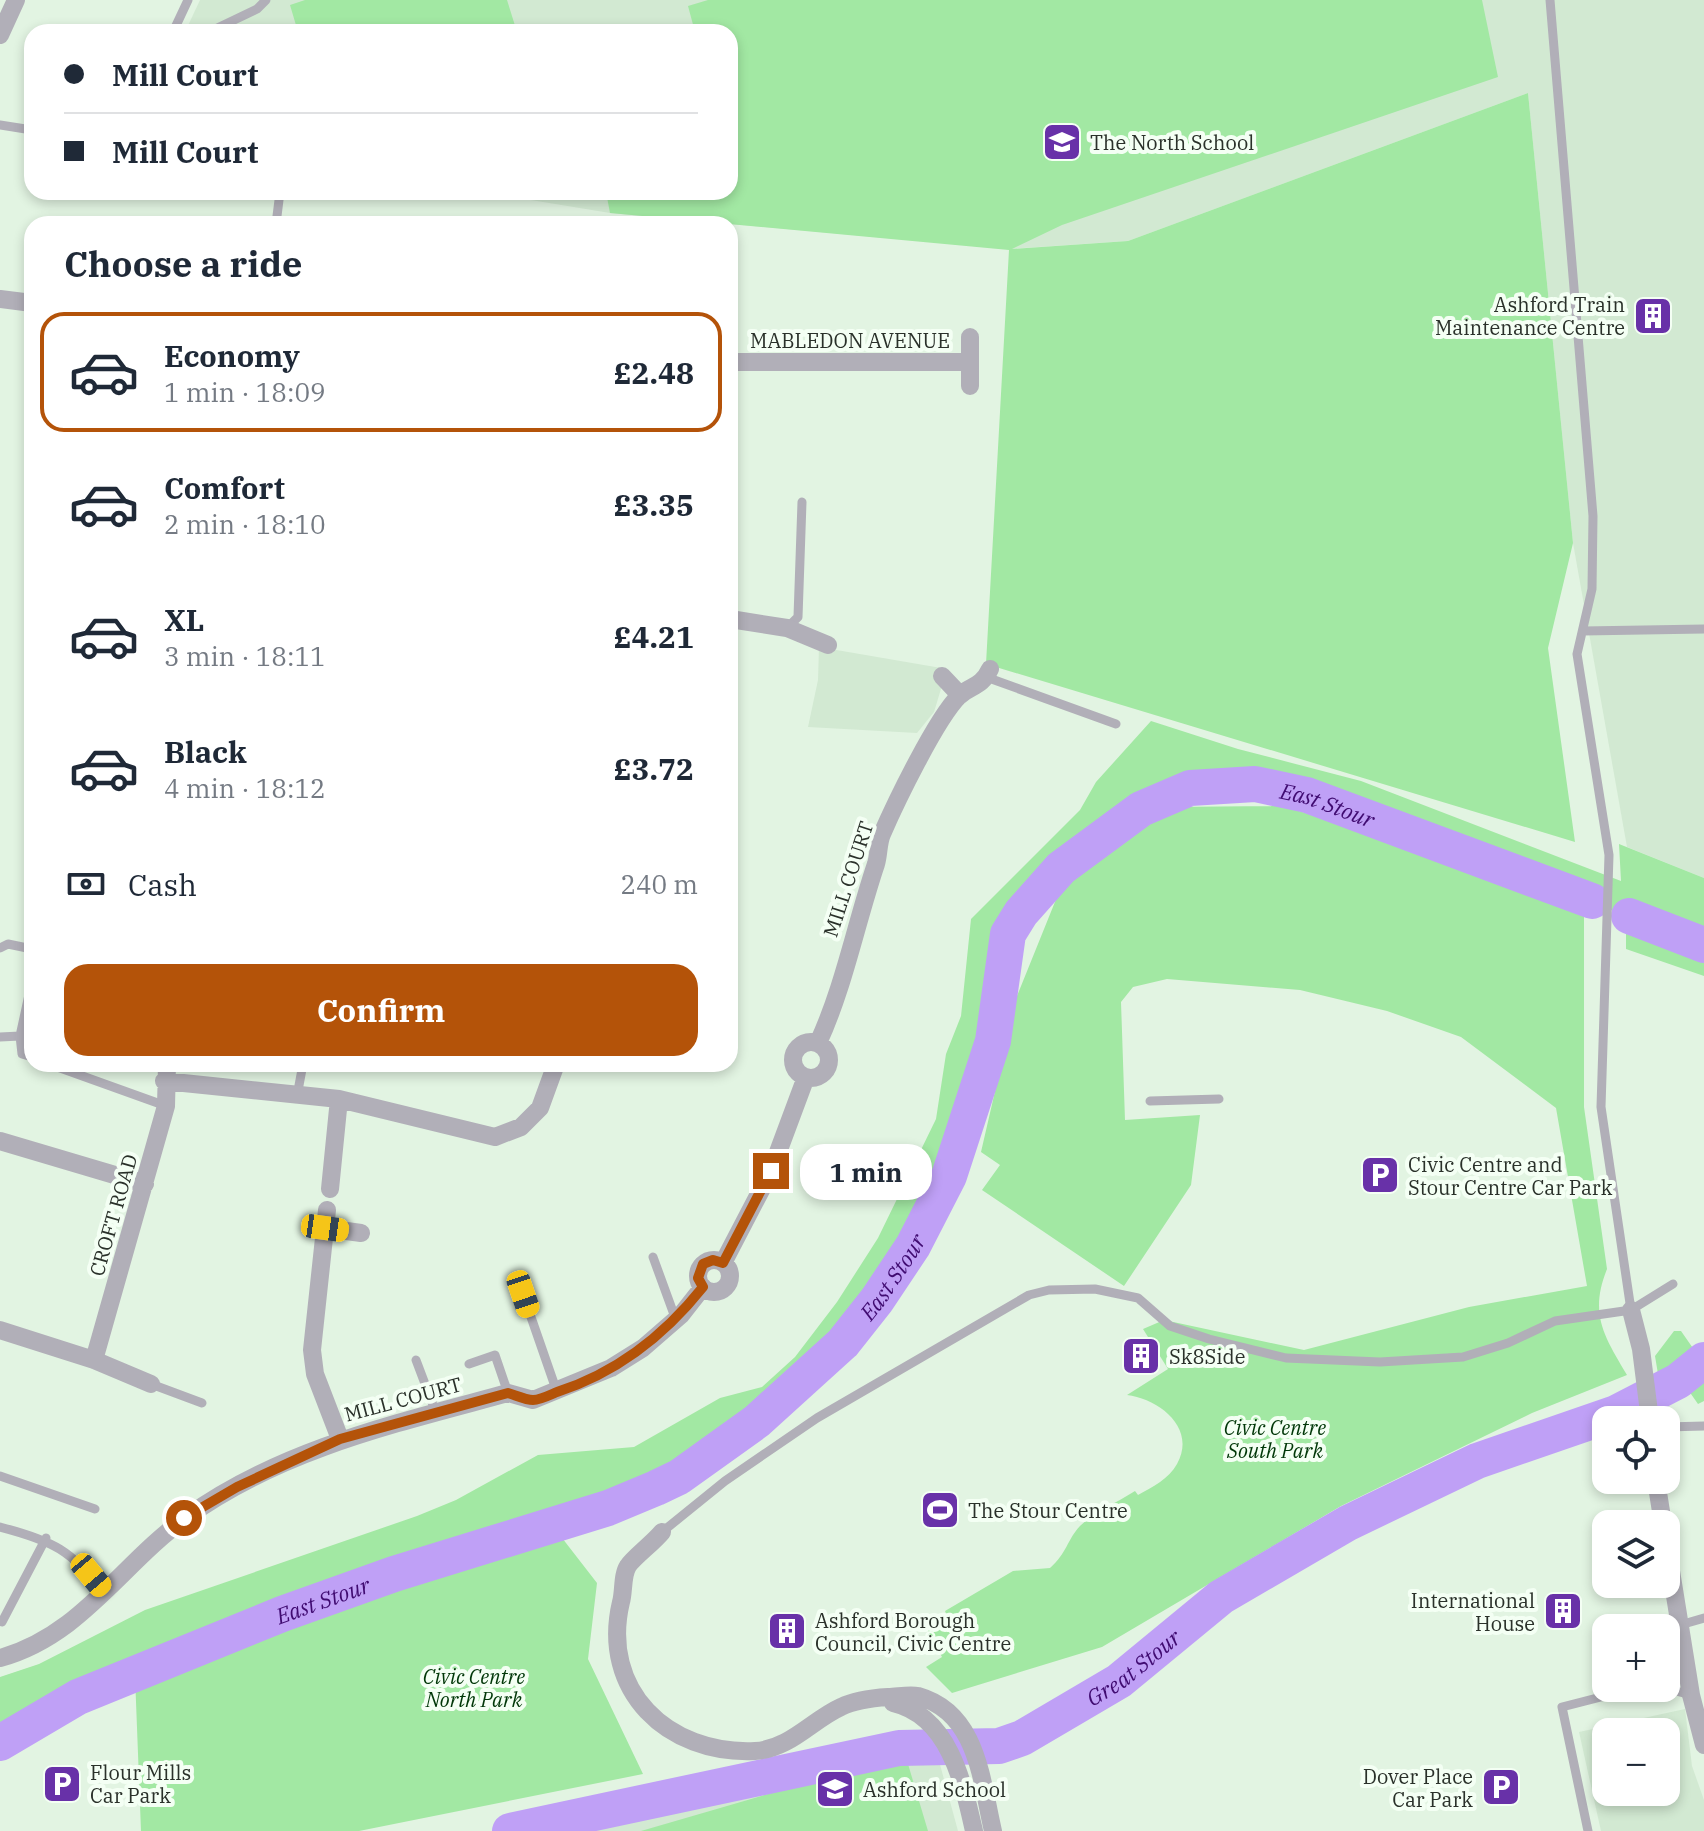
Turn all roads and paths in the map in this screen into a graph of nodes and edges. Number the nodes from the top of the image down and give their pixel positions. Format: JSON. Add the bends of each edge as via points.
{"nodes":[{"id":1,"x":16,"y":0,"type":"edge"},
{"id":2,"x":188,"y":0,"type":"edge"},
{"id":3,"x":266,"y":0,"type":"edge"},
{"id":4,"x":1550,"y":0,"type":"edge"},
{"id":5,"x":177,"y":24,"type":"edge"},
{"id":6,"x":226,"y":24,"type":"edge"},
{"id":7,"x":0,"y":35,"type":"edge"},
{"id":8,"x":0,"y":125,"type":"edge"},
{"id":9,"x":24,"y":129,"type":"edge"},
{"id":10,"x":0,"y":299,"type":"edge"},
{"id":11,"x":24,"y":302,"type":"edge"},
{"id":12,"x":970,"y":337,"type":"dead end"},
{"id":13,"x":738,"y":362,"type":"edge"},
{"id":14,"x":969,"y":362,"type":"junction"},
{"id":15,"x":970,"y":386,"type":"dead end"},
{"id":16,"x":802,"y":502,"type":"dead end"},
{"id":17,"x":738,"y":620,"type":"edge"},
{"id":18,"x":787,"y":628,"type":"junction"},
{"id":19,"x":1704,"y":629,"type":"edge"},
{"id":20,"x":1583,"y":631,"type":"junction"},
{"id":21,"x":828,"y":645,"type":"dead end"},
{"id":22,"x":988,"y":673,"type":"joint"},
{"id":23,"x":942,"y":676,"type":"dead end"},
{"id":24,"x":960,"y":695,"type":"junction"},
{"id":25,"x":1116,"y":724,"type":"dead end"},
{"id":26,"x":24,"y":947,"type":"edge"},
{"id":27,"x":0,"y":948,"type":"edge"},
{"id":28,"x":24,"y":1018,"type":"edge"},
{"id":29,"x":20,"y":1036,"type":"junction"},
{"id":30,"x":0,"y":1037,"type":"edge"},
{"id":31,"x":818,"y":1043,"type":"junction"},
{"id":32,"x":24,"y":1055,"type":"edge"},
{"id":33,"x":71,"y":1072,"type":"edge"},
{"id":34,"x":166,"y":1072,"type":"edge"},
{"id":35,"x":302,"y":1072,"type":"edge"},
{"id":36,"x":553,"y":1072,"type":"edge"},
{"id":37,"x":806,"y":1077,"type":"junction"},
{"id":38,"x":297,"y":1096,"type":"junction"},
{"id":39,"x":339,"y":1099,"type":"junction"},
{"id":40,"x":1219,"y":1099,"type":"dead end"},
{"id":41,"x":1150,"y":1101,"type":"dead end"},
{"id":42,"x":166,"y":1106,"type":"junction"},
{"id":43,"x":0,"y":1141,"type":"edge"},
{"id":44,"x":145,"y":1184,"type":"junction"},
{"id":45,"x":330,"y":1189,"type":"dead end"},
{"id":46,"x":361,"y":1233,"type":"dead end"},
{"id":47,"x":653,"y":1257,"type":"dead end"},
{"id":48,"x":1673,"y":1284,"type":"dead end"},
{"id":49,"x":523,"y":1294,"type":"dead end"},
{"id":50,"x":1631,"y":1310,"type":"junction"},
{"id":51,"x":676,"y":1320,"type":"junction"},
{"id":52,"x":0,"y":1330,"type":"edge"},
{"id":53,"x":94,"y":1360,"type":"junction"},
{"id":54,"x":416,"y":1360,"type":"dead end"},
{"id":55,"x":469,"y":1364,"type":"dead end"},
{"id":56,"x":151,"y":1384,"type":"joint"},
{"id":57,"x":557,"y":1392,"type":"junction"},
{"id":58,"x":508,"y":1393,"type":"junction"},
{"id":59,"x":202,"y":1403,"type":"dead end"},
{"id":60,"x":1648,"y":1406,"type":"edge"},
{"id":61,"x":436,"y":1413,"type":"junction"},
{"id":62,"x":1680,"y":1427,"type":"edge"},
{"id":63,"x":1704,"y":1427,"type":"edge"},
{"id":64,"x":340,"y":1439,"type":"junction"},
{"id":65,"x":0,"y":1476,"type":"edge"},
{"id":66,"x":95,"y":1509,"type":"dead end"},
{"id":67,"x":0,"y":1527,"type":"edge"},
{"id":68,"x":662,"y":1532,"type":"joint"},
{"id":69,"x":46,"y":1538,"type":"junction"},
{"id":70,"x":106,"y":1593,"type":"junction"},
{"id":71,"x":1704,"y":1618,"type":"edge"},
{"id":72,"x":2,"y":1622,"type":"dead end"},
{"id":73,"x":1680,"y":1625,"type":"joint"},
{"id":74,"x":0,"y":1658,"type":"edge"},
{"id":75,"x":870,"y":1698,"type":"junction"},
{"id":76,"x":1592,"y":1699,"type":"edge"},
{"id":77,"x":1696,"y":1702,"type":"edge"},
{"id":78,"x":1704,"y":1745,"type":"edge"},
{"id":79,"x":971,"y":1777,"type":"junction"},
{"id":80,"x":974,"y":1831,"type":"edge"},
{"id":81,"x":993,"y":1831,"type":"edge"},
{"id":82,"x":1588,"y":1831,"type":"edge"}],
"edges":[{"from":1,"to":7,"type":"street"},
{"from":2,"to":5,"type":"lane"},
{"from":3,"to":6,"type":"lane"},
{"from":4,"to":20,"type":"lane","via":[[1593,516],[1592,589]]},
{"from":8,"to":9,"type":"lane"},
{"from":10,"to":11,"type":"street"},
{"from":12,"to":14,"type":"street","name":"MABLEDON AVENUE"},
{"from":13,"to":14,"type":"street","name":"MABLEDON AVENUE"},
{"from":14,"to":15,"type":"street","name":"MABLEDON AVENUE"},
{"from":16,"to":18,"type":"lane","via":[[798,617]]},
{"from":17,"to":18,"type":"street"},
{"from":18,"to":21,"type":"street"},
{"from":19,"to":20,"type":"lane"},
{"from":20,"to":50,"type":"lane","via":[[1577,654],[1609,855],[1601,1107]]},
{"from":22,"to":24,"type":"street","name":"MILL COURT"},
{"from":22,"to":25,"type":"lane"},
{"from":23,"to":24,"type":"street"},
{"from":24,"to":31,"type":"street","name":"MILL COURT","via":[[932,735],[882,834]]},
{"from":26,"to":27,"type":"lane"},
{"from":28,"to":29,"type":"lane"},
{"from":29,"to":30,"type":"lane"},
{"from":29,"to":32,"type":"lane"},
{"from":31,"to":37,"type":"street","name":"MILL COURT","via":[[827,1051],[828,1064],[822,1073]]},
{"from":31,"to":37,"type":"street","name":"MILL COURT","via":[[806,1042],[793,1054],[796,1071]]},
{"from":33,"to":42,"type":"lane"},
{"from":34,"to":38,"type":"street"},
{"from":34,"to":42,"type":"street","name":"CROFT ROAD"},
{"from":35,"to":38,"type":"lane"},
{"from":36,"to":39,"type":"street","via":[[540,1108],[521,1127],[495,1137]]},
{"from":37,"to":51,"type":"street","name":"MILL COURT","via":[[771,1171],[723,1263],[703,1264],[698,1278],[703,1287]]},
{"from":38,"to":39,"type":"street"},
{"from":39,"to":45,"type":"street"},
{"from":40,"to":41,"type":"lane"},
{"from":42,"to":44,"type":"street","name":"CROFT ROAD"},
{"from":43,"to":44,"type":"street"},
{"from":44,"to":53,"type":"street","name":"CROFT ROAD"},
{"from":46,"to":64,"type":"street","via":[[326,1219],[312,1350],[315,1374]]},
{"from":47,"to":51,"type":"lane"},
{"from":48,"to":50,"type":"lane"},
{"from":49,"to":57,"type":"lane"},
{"from":50,"to":60,"type":"street"},
{"from":50,"to":68,"type":"lane","via":[[1555,1321],[1463,1357],[1340,1362],[1286,1358],[1209,1339],[1170,1326],[1138,1298],[1095,1289],[1049,1290],[1029,1295],[817,1418]]},
{"from":51,"to":57,"type":"street","name":"MILL COURT","via":[[611,1368]]},
{"from":52,"to":53,"type":"street"},
{"from":53,"to":56,"type":"street"},
{"from":54,"to":61,"type":"lane"},
{"from":55,"to":58,"type":"lane","via":[[495,1355]]},
{"from":56,"to":59,"type":"lane"},
{"from":57,"to":58,"type":"street","name":"MILL COURT","via":[[533,1400]]},
{"from":58,"to":61,"type":"street","name":"MILL COURT"},
{"from":61,"to":64,"type":"street","name":"MILL COURT"},
{"from":62,"to":63,"type":"lane"},
{"from":64,"to":70,"type":"street","name":"MILL COURT","via":[[184,1518]]},
{"from":65,"to":66,"type":"lane"},
{"from":67,"to":69,"type":"lane"},
{"from":68,"to":75,"type":"street","via":[[627,1567],[615,1624],[623,1677],[657,1720],[686,1741],[721,1750],[758,1751],[800,1735],[840,1707]]},
{"from":69,"to":70,"type":"lane","via":[[74,1557]]},
{"from":69,"to":72,"type":"lane"},
{"from":70,"to":74,"type":"street","name":"MILL COURT","via":[[53,1635]]},
{"from":71,"to":73,"type":"lane"},
{"from":73,"to":77,"type":"street"},
{"from":75,"to":79,"type":"street","via":[[913,1708]]},
{"from":75,"to":79,"type":"street","via":[[916,1696],[950,1711],[970,1738]]},
{"from":76,"to":82,"type":"lane","via":[[1562,1707]]},
{"from":77,"to":78,"type":"street"},
{"from":79,"to":80,"type":"street"},
{"from":79,"to":81,"type":"street"}]}
